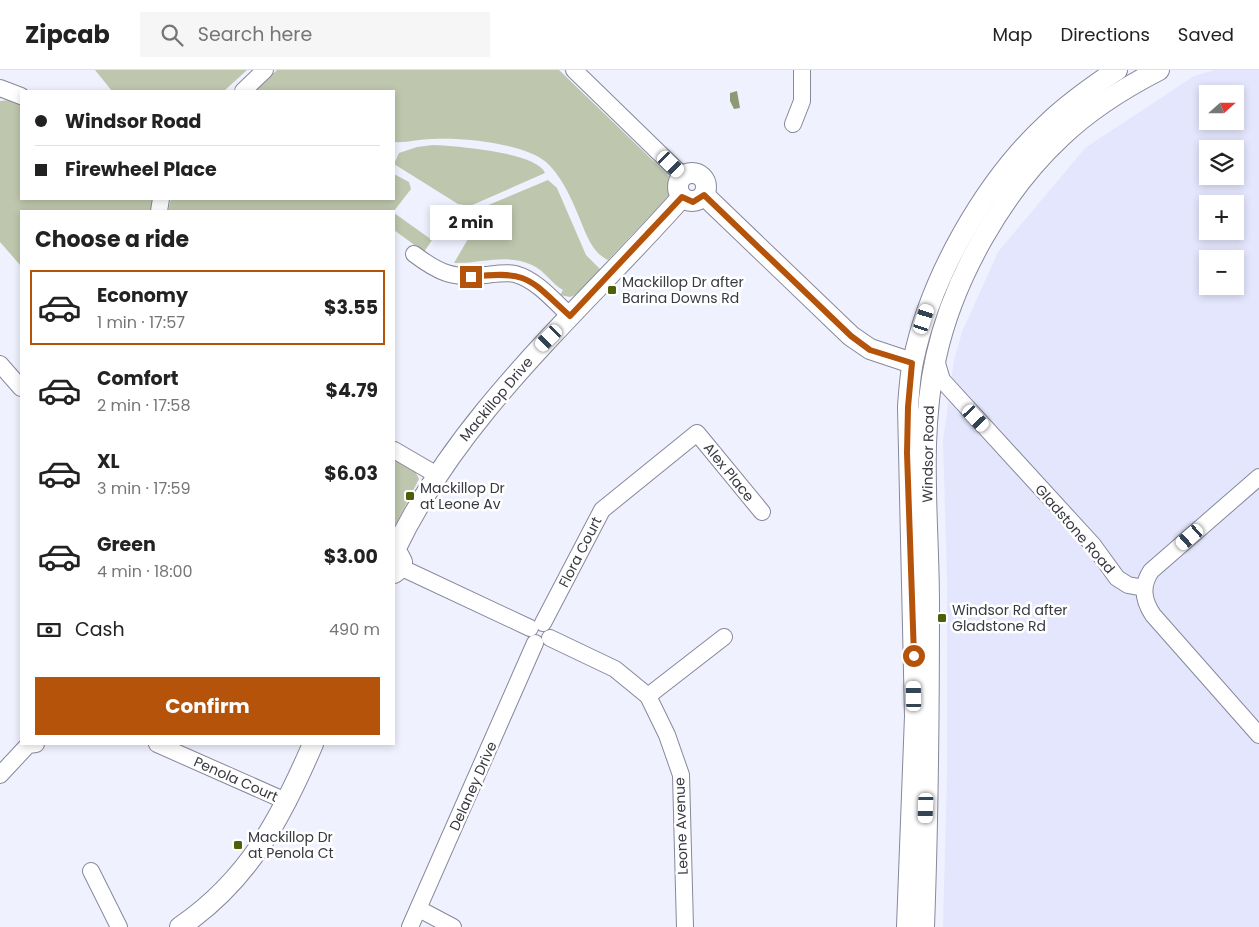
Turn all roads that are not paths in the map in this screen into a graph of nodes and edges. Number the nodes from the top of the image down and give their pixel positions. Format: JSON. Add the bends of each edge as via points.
{"nodes":[{"id":1,"x":265,"y":70,"type":"edge"},
{"id":2,"x":574,"y":70,"type":"edge"},
{"id":3,"x":802,"y":70,"type":"edge"},
{"id":4,"x":1117,"y":70,"type":"edge"},
{"id":5,"x":1158,"y":70,"type":"edge"},
{"id":6,"x":1106,"y":76,"type":"edge"},
{"id":7,"x":0,"y":88,"type":"edge"},
{"id":8,"x":244,"y":90,"type":"edge"},
{"id":9,"x":20,"y":96,"type":"edge"},
{"id":10,"x":793,"y":124,"type":"dead end"},
{"id":11,"x":683,"y":176,"type":"junction"},
{"id":12,"x":704,"y":195,"type":"junction"},
{"id":13,"x":682,"y":197,"type":"junction"},
{"id":14,"x":414,"y":254,"type":"dead end"},
{"id":15,"x":951,"y":305,"type":"junction"},
{"id":16,"x":570,"y":316,"type":"junction"},
{"id":17,"x":936,"y":358,"type":"junction"},
{"id":18,"x":912,"y":363,"type":"junction"},
{"id":19,"x":0,"y":364,"type":"edge"},
{"id":20,"x":20,"y":387,"type":"edge"},
{"id":21,"x":697,"y":433,"type":"joint"},
{"id":22,"x":395,"y":451,"type":"edge"},
{"id":23,"x":437,"y":475,"type":"junction"},
{"id":24,"x":1259,"y":477,"type":"edge"},
{"id":25,"x":762,"y":512,"type":"dead end"},
{"id":26,"x":396,"y":561,"type":"edge"},
{"id":27,"x":1144,"y":588,"type":"junction"},
{"id":28,"x":539,"y":633,"type":"junction"},
{"id":29,"x":724,"y":637,"type":"dead end"},
{"id":30,"x":648,"y":696,"type":"junction"},
{"id":31,"x":1259,"y":736,"type":"edge"},
{"id":32,"x":28,"y":745,"type":"edge"},
{"id":33,"x":159,"y":745,"type":"edge"},
{"id":34,"x":313,"y":745,"type":"edge"},
{"id":35,"x":0,"y":775,"type":"edge"},
{"id":36,"x":288,"y":802,"type":"junction"},
{"id":37,"x":91,"y":871,"type":"dead end"},
{"id":38,"x":419,"y":909,"type":"junction"},
{"id":39,"x":118,"y":927,"type":"edge"},
{"id":40,"x":180,"y":927,"type":"edge"},
{"id":41,"x":410,"y":927,"type":"edge"},
{"id":42,"x":453,"y":927,"type":"edge"},
{"id":43,"x":684,"y":927,"type":"edge"},
{"id":44,"x":907,"y":927,"type":"edge"},
{"id":45,"x":924,"y":927,"type":"edge"}],
"edges":[{"from":1,"to":8,"type":"street"},
{"from":2,"to":11,"type":"street"},
{"from":3,"to":10,"type":"street","via":[[802,101]]},
{"from":4,"to":6,"type":"main road","name":"Windsor Road"},
{"from":5,"to":15,"type":"main road","name":"Windsor Road","via":[[1086,116],[1040,158],[990,226]]},
{"from":6,"to":18,"type":"main road","name":"Windsor Road","via":[[1046,124],[996,183],[940,280]]},
{"from":7,"to":9,"type":"street"},
{"from":11,"to":12,"type":"main road","via":[[690,173],[702,177],[706,184]]},
{"from":11,"to":13,"type":"main road","via":[[678,187]]},
{"from":12,"to":13,"type":"main road","via":[[693,202]]},
{"from":12,"to":18,"type":"main road","via":[[851,336],[870,350]]},
{"from":13,"to":16,"type":"main road","name":"Mackillop Drive"},
{"from":14,"to":16,"type":"street","via":[[435,270],[458,277],[500,273],[522,276]]},
{"from":15,"to":17,"type":"main road","name":"Windsor Road"},
{"from":15,"to":18,"type":"main road","via":[[922,358]]},
{"from":16,"to":23,"type":"main road","name":"Mackillop Drive","via":[[487,407]]},
{"from":17,"to":27,"type":"street","name":"Gladstone Road","via":[[942,380],[1093,545],[1117,578],[1128,585]]},
{"from":17,"to":45,"type":"main road","name":"Windsor Road","via":[[927,442],[929,717]]},
{"from":18,"to":44,"type":"main road","name":"Windsor Road","via":[[907,453],[915,716]]},
{"from":19,"to":20,"type":"street"},
{"from":21,"to":25,"type":"street","name":"Alex Place"},
{"from":21,"to":28,"type":"street","name":"Flora Court","via":[[602,510]]},
{"from":22,"to":23,"type":"street"},
{"from":23,"to":26,"type":"main road","name":"Mackillop Drive","via":[[412,514]]},
{"from":24,"to":27,"type":"street","via":[[1151,571]]},
{"from":26,"to":28,"type":"street","name":"Leone Avenue"},
{"from":27,"to":31,"type":"street","via":[[1153,615]]},
{"from":28,"to":30,"type":"street","name":"Leone Avenue","via":[[615,669]]},
{"from":28,"to":38,"type":"street","name":"Delaney Drive"},
{"from":29,"to":30,"type":"street"},
{"from":30,"to":43,"type":"street","name":"Leone Avenue","via":[[681,775]]},
{"from":32,"to":35,"type":"street"},
{"from":33,"to":36,"type":"street","name":"Penola Court"},
{"from":34,"to":36,"type":"main road"},
{"from":36,"to":40,"type":"main road","via":[[246,866],[212,902]]},
{"from":37,"to":39,"type":"street"},
{"from":38,"to":41,"type":"street","name":"Delaney Drive"},
{"from":38,"to":42,"type":"street"}]}
